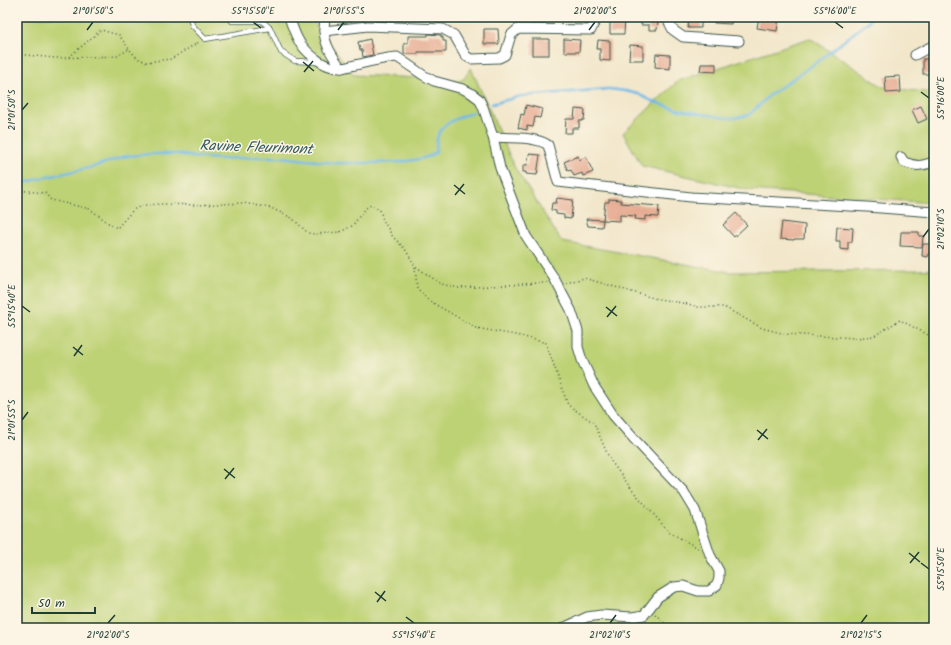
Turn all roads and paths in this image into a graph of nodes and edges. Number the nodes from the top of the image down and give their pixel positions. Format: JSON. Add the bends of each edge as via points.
{"nodes":[{"id":1,"x":190,"y":17,"type":"edge"},
{"id":2,"x":229,"y":17,"type":"edge"},
{"id":3,"x":289,"y":17,"type":"edge"},
{"id":4,"x":325,"y":17,"type":"edge"},
{"id":5,"x":597,"y":17,"type":"edge"},
{"id":6,"x":666,"y":17,"type":"edge"},
{"id":7,"x":270,"y":28,"type":"junction"},
{"id":8,"x":324,"y":31,"type":"junction"},
{"id":9,"x":205,"y":38,"type":"junction"},
{"id":10,"x":739,"y":41,"type":"dead end"},
{"id":11,"x":934,"y":46,"type":"edge"},
{"id":12,"x":129,"y":49,"type":"junction"},
{"id":13,"x":17,"y":54,"type":"edge"},
{"id":14,"x":915,"y":55,"type":"dead end"},
{"id":15,"x":69,"y":57,"type":"junction"},
{"id":16,"x":320,"y":62,"type":"junction"},
{"id":17,"x":341,"y":68,"type":"junction"},
{"id":18,"x":493,"y":137,"type":"junction"},
{"id":19,"x":901,"y":157,"type":"dead end"},
{"id":20,"x":934,"y":162,"type":"edge"},
{"id":21,"x":17,"y":183,"type":"edge"},
{"id":22,"x":17,"y":190,"type":"edge"},
{"id":23,"x":23,"y":191,"type":"junction"},
{"id":24,"x":934,"y":212,"type":"edge"},
{"id":25,"x":415,"y":266,"type":"junction"},
{"id":26,"x":558,"y":285,"type":"junction"},
{"id":27,"x":934,"y":338,"type":"edge"},
{"id":28,"x":710,"y":555,"type":"junction"},
{"id":29,"x":649,"y":608,"type":"junction"},
{"id":30,"x":563,"y":628,"type":"edge"},
{"id":31,"x":670,"y":628,"type":"edge"}],
"edges":[{"from":1,"to":9,"type":"lane","via":[[192,25]]},
{"from":2,"to":7,"type":"lane","via":[[232,21],[262,21]]},
{"from":3,"to":16,"type":"street","via":[[300,42]]},
{"from":4,"to":8,"type":"street"},
{"from":5,"to":8,"type":"street","via":[[591,30],[518,29],[511,35],[505,55],[499,58],[471,59],[466,56],[454,36],[443,29],[368,26]]},
{"from":6,"to":10,"type":"street","via":[[673,30],[683,37]]},
{"from":7,"to":9,"type":"lane"},
{"from":7,"to":16,"type":"lane","via":[[281,52],[295,61]]},
{"from":8,"to":17,"type":"street","via":[[329,49]]},
{"from":9,"to":12,"type":"path","via":[[171,59],[146,62],[137,58]]},
{"from":11,"to":14,"type":"street"},
{"from":12,"to":15,"type":"path","via":[[118,56]]},
{"from":12,"to":15,"type":"path","via":[[120,36],[101,30]]},
{"from":13,"to":15,"type":"path"},
{"from":16,"to":17,"type":"street"},
{"from":17,"to":18,"type":"street","via":[[397,57],[434,81],[463,89],[479,99]]},
{"from":18,"to":24,"type":"street","via":[[543,141],[548,145],[558,182],[691,197]]},
{"from":18,"to":26,"type":"street","via":[[500,168],[526,236]]},
{"from":19,"to":20,"type":"street","via":[[904,162],[913,166]]},
{"from":21,"to":23,"type":"path"},
{"from":22,"to":23,"type":"path"},
{"from":23,"to":25,"type":"path","via":[[45,193],[51,200],[90,209],[117,228],[133,210],[143,205],[243,202],[271,208],[292,218],[308,233],[340,232],[352,226],[366,208],[372,205],[380,210],[393,237],[405,249]]},
{"from":25,"to":26,"type":"path","via":[[441,284],[459,288],[539,283]]},
{"from":25,"to":28,"type":"path","via":[[418,288],[428,300],[476,328],[546,343],[568,405],[594,423],[610,460],[633,491],[669,532]]},
{"from":26,"to":27,"type":"path","via":[[584,278],[653,298],[698,307],[724,307],[762,328],[785,334],[856,338],[874,336],[900,320]]},
{"from":26,"to":28,"type":"street","via":[[572,310],[578,331],[578,347],[594,386],[613,416],[684,492],[695,510]]},
{"from":28,"to":29,"type":"street","via":[[719,570],[717,585],[710,591],[698,592],[683,586],[674,587],[658,597]]},
{"from":29,"to":30,"type":"street","via":[[644,615],[587,617]]},
{"from":29,"to":31,"type":"path"}]}
